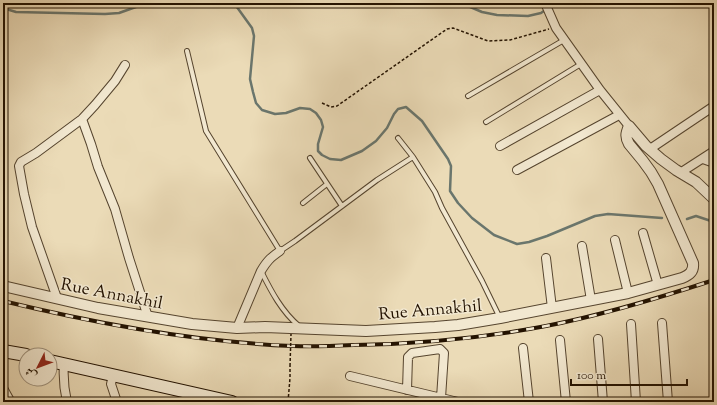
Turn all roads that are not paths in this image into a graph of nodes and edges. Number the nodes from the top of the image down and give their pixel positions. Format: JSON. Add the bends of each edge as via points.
{"nodes":[{"id":1,"x":545,"y":3,"type":"edge"},
{"id":2,"x":564,"y":39,"type":"junction"},
{"id":3,"x":187,"y":51,"type":"dead end"},
{"id":4,"x":581,"y":64,"type":"junction"},
{"id":5,"x":125,"y":65,"type":"dead end"},
{"id":6,"x":600,"y":90,"type":"junction"},
{"id":7,"x":468,"y":96,"type":"dead end"},
{"id":8,"x":714,"y":106,"type":"edge"},
{"id":9,"x":619,"y":114,"type":"junction"},
{"id":10,"x":82,"y":118,"type":"junction"},
{"id":11,"x":486,"y":122,"type":"dead end"},
{"id":12,"x":629,"y":126,"type":"junction"},
{"id":13,"x":398,"y":138,"type":"dead end"},
{"id":14,"x":500,"y":146,"type":"dead end"},
{"id":15,"x":650,"y":149,"type":"junction"},
{"id":16,"x":714,"y":151,"type":"edge"},
{"id":17,"x":413,"y":157,"type":"junction"},
{"id":18,"x":310,"y":158,"type":"dead end"},
{"id":19,"x":703,"y":159,"type":"junction"},
{"id":20,"x":714,"y":163,"type":"edge"},
{"id":21,"x":517,"y":170,"type":"dead end"},
{"id":22,"x":680,"y":172,"type":"junction"},
{"id":23,"x":327,"y":184,"type":"junction"},
{"id":24,"x":714,"y":199,"type":"edge"},
{"id":25,"x":303,"y":203,"type":"dead end"},
{"id":26,"x":342,"y":206,"type":"junction"},
{"id":27,"x":643,"y":233,"type":"dead end"},
{"id":28,"x":615,"y":240,"type":"dead end"},
{"id":29,"x":582,"y":246,"type":"dead end"},
{"id":30,"x":280,"y":251,"type":"junction"},
{"id":31,"x":546,"y":258,"type":"dead end"},
{"id":32,"x":261,"y":271,"type":"junction"},
{"id":33,"x":658,"y":285,"type":"junction"},
{"id":34,"x":3,"y":286,"type":"edge"},
{"id":35,"x":628,"y":293,"type":"junction"},
{"id":36,"x":57,"y":298,"type":"junction"},
{"id":37,"x":591,"y":300,"type":"junction"},
{"id":38,"x":552,"y":308,"type":"junction"},
{"id":39,"x":148,"y":317,"type":"junction"},
{"id":40,"x":500,"y":318,"type":"junction"},
{"id":41,"x":662,"y":323,"type":"dead end"},
{"id":42,"x":631,"y":324,"type":"dead end"},
{"id":43,"x":237,"y":328,"type":"junction"},
{"id":44,"x":302,"y":329,"type":"junction"},
{"id":45,"x":598,"y":339,"type":"dead end"},
{"id":46,"x":560,"y":340,"type":"dead end"},
{"id":47,"x":523,"y":348,"type":"dead end"},
{"id":48,"x":3,"y":350,"type":"edge"},
{"id":49,"x":18,"y":353,"type":"edge"},
{"id":50,"x":58,"y":363,"type":"edge"},
{"id":51,"x":64,"y":364,"type":"junction"},
{"id":52,"x":112,"y":375,"type":"junction"},
{"id":53,"x":350,"y":376,"type":"dead end"},
{"id":54,"x":3,"y":384,"type":"edge"},
{"id":55,"x":407,"y":390,"type":"junction"},
{"id":56,"x":5,"y":392,"type":"edge"},
{"id":57,"x":191,"y":397,"type":"edge"},
{"id":58,"x":441,"y":398,"type":"junction"},
{"id":59,"x":13,"y":402,"type":"edge"},
{"id":60,"x":67,"y":402,"type":"edge"},
{"id":61,"x":117,"y":402,"type":"edge"},
{"id":62,"x":232,"y":402,"type":"edge"},
{"id":63,"x":458,"y":402,"type":"edge"},
{"id":64,"x":529,"y":402,"type":"edge"},
{"id":65,"x":566,"y":402,"type":"edge"},
{"id":66,"x":603,"y":402,"type":"edge"},
{"id":67,"x":636,"y":402,"type":"edge"},
{"id":68,"x":668,"y":402,"type":"edge"}],
"edges":[{"from":1,"to":2,"type":"street"},
{"from":2,"to":4,"type":"street"},
{"from":2,"to":7,"type":"lane"},
{"from":3,"to":30,"type":"lane","via":[[206,131]]},
{"from":4,"to":6,"type":"street"},
{"from":4,"to":11,"type":"lane"},
{"from":5,"to":10,"type":"street","via":[[115,81]]},
{"from":6,"to":9,"type":"street"},
{"from":6,"to":14,"type":"street"},
{"from":8,"to":15,"type":"street"},
{"from":9,"to":12,"type":"street"},
{"from":9,"to":21,"type":"street"},
{"from":10,"to":36,"type":"street","via":[[19,166],[32,227]]},
{"from":10,"to":39,"type":"street","via":[[115,209]]},
{"from":12,"to":15,"type":"street"},
{"from":12,"to":33,"type":"street","name":"Rue Annakhil","via":[[626,132],[627,140],[658,184],[693,266],[688,276]]},
{"from":13,"to":17,"type":"lane"},
{"from":15,"to":22,"type":"street"},
{"from":16,"to":19,"type":"street"},
{"from":17,"to":26,"type":"lane"},
{"from":17,"to":40,"type":"lane","via":[[435,192]]},
{"from":18,"to":23,"type":"lane"},
{"from":19,"to":20,"type":"street"},
{"from":19,"to":22,"type":"street"},
{"from":22,"to":24,"type":"street","via":[[700,185]]},
{"from":23,"to":25,"type":"lane"},
{"from":23,"to":26,"type":"lane"},
{"from":26,"to":30,"type":"lane"},
{"from":27,"to":33,"type":"street"},
{"from":28,"to":35,"type":"street"},
{"from":29,"to":37,"type":"street"},
{"from":30,"to":32,"type":"street","via":[[269,259]]},
{"from":31,"to":38,"type":"street"},
{"from":32,"to":43,"type":"street"},
{"from":32,"to":44,"type":"lane","via":[[272,293],[290,318]]},
{"from":33,"to":35,"type":"street","name":"Rue Annakhil"},
{"from":34,"to":36,"type":"street","name":"Rue Annakhil"},
{"from":35,"to":37,"type":"street","name":"Rue Annakhil"},
{"from":36,"to":39,"type":"street","name":"Rue Annakhil"},
{"from":37,"to":38,"type":"street","name":"Rue Annakhil"},
{"from":38,"to":40,"type":"street","name":"Rue Annakhil"},
{"from":39,"to":43,"type":"street","name":"Rue Annakhil"},
{"from":40,"to":44,"type":"street","name":"Rue Annakhil","via":[[450,325],[366,331]]},
{"from":41,"to":68,"type":"street"},
{"from":42,"to":67,"type":"street"},
{"from":43,"to":44,"type":"street","name":"Rue Annakhil"},
{"from":45,"to":66,"type":"street"},
{"from":46,"to":65,"type":"street"},
{"from":47,"to":64,"type":"street"},
{"from":48,"to":49,"type":"main road"},
{"from":50,"to":51,"type":"main road"},
{"from":51,"to":52,"type":"main road"},
{"from":51,"to":60,"type":"street"},
{"from":52,"to":57,"type":"main road"},
{"from":52,"to":61,"type":"street","via":[[111,384]]},
{"from":53,"to":55,"type":"street"},
{"from":54,"to":56,"type":"lane"},
{"from":55,"to":58,"type":"street"},
{"from":55,"to":58,"type":"street","via":[[408,357],[412,353],[440,349],[444,353]]},
{"from":56,"to":59,"type":"lane"},
{"from":57,"to":62,"type":"main road"},
{"from":58,"to":63,"type":"street"}]}
